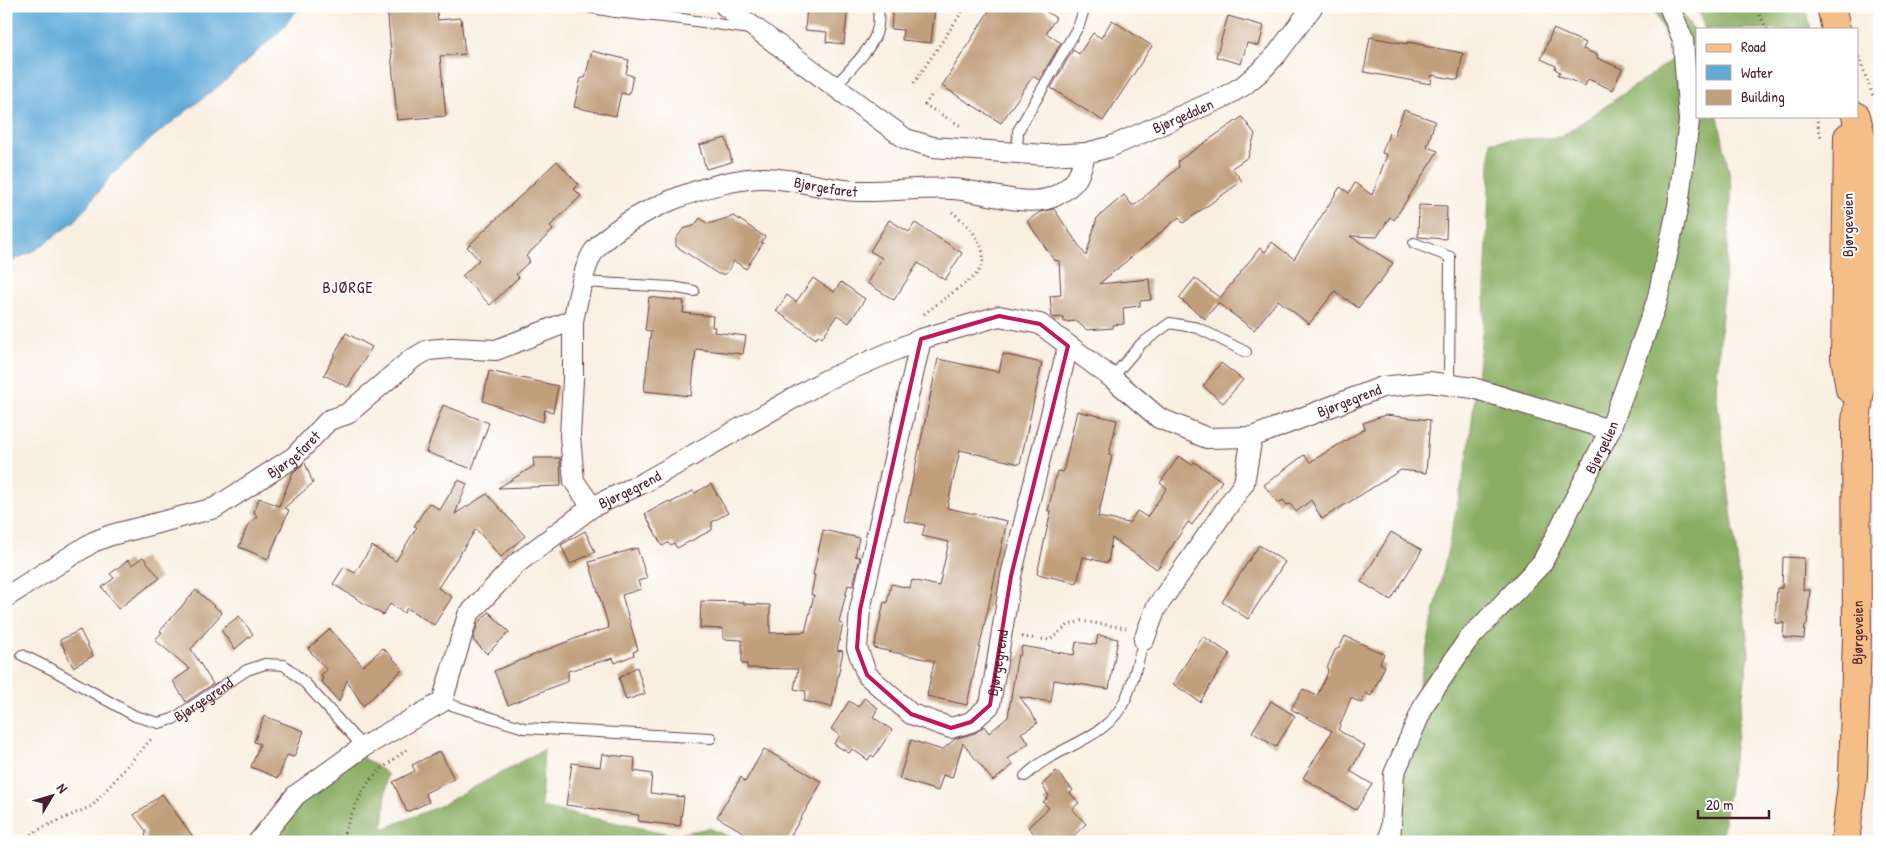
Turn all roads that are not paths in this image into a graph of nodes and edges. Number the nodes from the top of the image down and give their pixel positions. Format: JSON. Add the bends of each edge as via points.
{"nodes":[{"id":1,"x":582,"y":6,"type":"edge"},
{"id":2,"x":725,"y":6,"type":"edge"},
{"id":3,"x":878,"y":6,"type":"edge"},
{"id":4,"x":1085,"y":6,"type":"edge"},
{"id":5,"x":1312,"y":6,"type":"edge"},
{"id":6,"x":1669,"y":6,"type":"edge"},
{"id":7,"x":1831,"y":6,"type":"edge"},
{"id":8,"x":1836,"y":28,"type":"edge"},
{"id":9,"x":756,"y":30,"type":"junction"},
{"id":10,"x":834,"y":87,"type":"junction"},
{"id":11,"x":1865,"y":106,"type":"edge"},
{"id":12,"x":1849,"y":118,"type":"edge"},
{"id":13,"x":1086,"y":152,"type":"junction"},
{"id":14,"x":1017,"y":153,"type":"junction"},
{"id":15,"x":1414,"y":243,"type":"dead end"},
{"id":16,"x":582,"y":282,"type":"junction"},
{"id":17,"x":694,"y":291,"type":"dead end"},
{"id":18,"x":574,"y":320,"type":"junction"},
{"id":19,"x":921,"y":339,"type":"junction"},
{"id":20,"x":1068,"y":346,"type":"junction"},
{"id":21,"x":1246,"y":352,"type":"dead end"},
{"id":22,"x":1112,"y":378,"type":"junction"},
{"id":23,"x":1449,"y":385,"type":"junction"},
{"id":24,"x":1856,"y":422,"type":"junction"},
{"id":25,"x":1610,"y":430,"type":"junction"},
{"id":26,"x":1252,"y":437,"type":"junction"},
{"id":27,"x":592,"y":507,"type":"junction"},
{"id":28,"x":6,"y":597,"type":"edge"},
{"id":29,"x":1146,"y":635,"type":"joint"},
{"id":30,"x":22,"y":655,"type":"dead end"},
{"id":31,"x":442,"y":702,"type":"junction"},
{"id":32,"x":711,"y":738,"type":"dead end"},
{"id":33,"x":363,"y":747,"type":"junction"},
{"id":34,"x":1025,"y":776,"type":"dead end"},
{"id":35,"x":258,"y":842,"type":"edge"},
{"id":36,"x":1390,"y":842,"type":"edge"},
{"id":37,"x":1845,"y":842,"type":"edge"}],
"edges":[{"from":1,"to":9,"type":"lane","name":"Bjørgedalen"},
{"from":2,"to":9,"type":"street","name":"Bjørgedalen"},
{"from":3,"to":10,"type":"lane","via":[[880,16],[876,34]]},
{"from":4,"to":14,"type":"lane","via":[[1079,25],[1018,131]]},
{"from":5,"to":13,"type":"street","name":"Bjørgedalen","via":[[1277,54],[1243,86],[1137,136]]},
{"from":6,"to":25,"type":"street","name":"Bjørgelien","via":[[1683,40],[1689,121],[1678,206],[1657,301]]},
{"from":7,"to":8,"type":"main road"},
{"from":9,"to":10,"type":"street","name":"Bjørgedalen"},
{"from":10,"to":14,"type":"street","name":"Bjørgedalen","via":[[906,139],[933,147]]},
{"from":11,"to":24,"type":"main road","name":"Bjørgeveien","via":[[1866,339]]},
{"from":12,"to":24,"type":"main road","name":"Bjørgeveien","via":[[1845,356]]},
{"from":13,"to":14,"type":"street","name":"Bjørgedalen"},
{"from":13,"to":16,"type":"street","name":"Bjørgefaret","via":[[1077,178],[1050,198],[1025,200],[952,189],[857,191],[766,178],[740,179],[693,191],[638,217],[606,239],[593,253]]},
{"from":15,"to":23,"type":"lane","via":[[1450,257]]},
{"from":16,"to":17,"type":"lane","via":[[663,286]]},
{"from":16,"to":18,"type":"street","name":"Bjørgefaret"},
{"from":18,"to":27,"type":"street","name":"Bjørgefaret","via":[[570,436],[574,481]]},
{"from":18,"to":28,"type":"street","name":"Bjørgefaret","via":[[496,350],[428,350],[412,359],[347,414],[329,420],[294,457],[215,508],[93,542]]},
{"from":19,"to":20,"type":"street","name":"Bjørgegrend","via":[[999,316],[1040,324]]},
{"from":19,"to":20,"type":"street","name":"Bjørgegrend","via":[[860,610],[857,648],[867,674],[911,714],[951,728],[971,722],[990,705],[1011,576]]},
{"from":19,"to":27,"type":"street","name":"Bjørgegrend","via":[[826,380],[643,483]]},
{"from":20,"to":22,"type":"street","name":"Bjørgegrend"},
{"from":21,"to":22,"type":"lane","via":[[1198,328],[1170,323],[1141,344]]},
{"from":22,"to":26,"type":"street","name":"Bjørgegrend","via":[[1159,418],[1207,438]]},
{"from":23,"to":25,"type":"street","name":"Bjørgegrend","via":[[1472,388]]},
{"from":23,"to":26,"type":"street","name":"Bjørgegrend","via":[[1429,382],[1382,387]]},
{"from":24,"to":37,"type":"main road","name":"Bjørgeveien","via":[[1857,636],[1853,776]]},
{"from":25,"to":36,"type":"street","name":"Bjørgelien","via":[[1542,563],[1467,641],[1425,703],[1394,774]]},
{"from":26,"to":29,"type":"street","via":[[1244,483],[1156,608]]},
{"from":27,"to":31,"type":"street","name":"Bjørgegrend","via":[[516,564],[468,615]]},
{"from":29,"to":34,"type":"lane","via":[[1125,699],[1111,719],[1099,731],[1045,760]]},
{"from":30,"to":33,"type":"lane","name":"Bjørgegrend","via":[[135,716],[159,723],[173,719],[247,670],[265,664],[284,665],[305,683]]},
{"from":31,"to":32,"type":"lane","via":[[524,728]]},
{"from":31,"to":33,"type":"street"},
{"from":33,"to":35,"type":"street","via":[[296,795]]}]}
